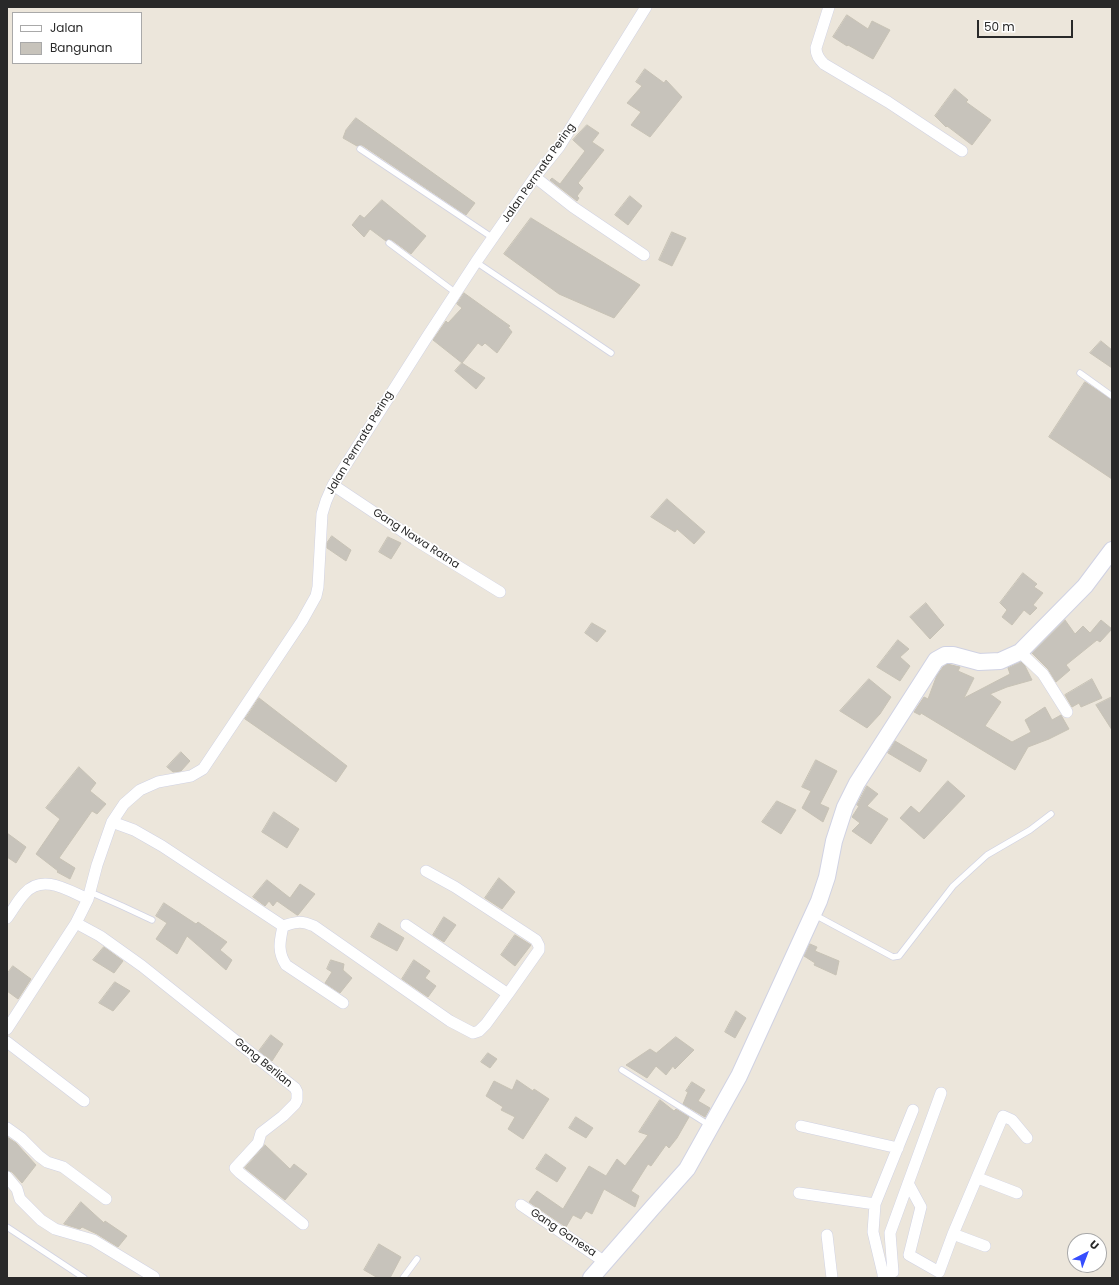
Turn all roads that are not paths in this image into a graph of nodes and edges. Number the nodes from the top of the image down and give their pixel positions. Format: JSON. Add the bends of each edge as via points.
{"nodes":[{"id":1,"x":646,"y":7,"type":"edge"},
{"id":2,"x":829,"y":7,"type":"edge"},
{"id":3,"x":360,"y":149,"type":"dead end"},
{"id":4,"x":962,"y":151,"type":"dead end"},
{"id":5,"x":535,"y":178,"type":"junction"},
{"id":6,"x":493,"y":238,"type":"junction"},
{"id":7,"x":389,"y":243,"type":"dead end"},
{"id":8,"x":644,"y":255,"type":"dead end"},
{"id":9,"x":476,"y":262,"type":"junction"},
{"id":10,"x":456,"y":293,"type":"junction"},
{"id":11,"x":612,"y":353,"type":"dead end"},
{"id":12,"x":1080,"y":374,"type":"dead end"},
{"id":13,"x":1112,"y":396,"type":"edge"},
{"id":14,"x":333,"y":485,"type":"junction"},
{"id":15,"x":1112,"y":550,"type":"edge"},
{"id":16,"x":500,"y":592,"type":"dead end"},
{"id":17,"x":1020,"y":652,"type":"junction"},
{"id":18,"x":1067,"y":712,"type":"dead end"},
{"id":19,"x":1051,"y":814,"type":"dead end"},
{"id":20,"x":112,"y":822,"type":"junction"},
{"id":21,"x":426,"y":871,"type":"dead end"},
{"id":22,"x":89,"y":896,"type":"junction"},
{"id":23,"x":813,"y":914,"type":"junction"},
{"id":24,"x":7,"y":918,"type":"edge"},
{"id":25,"x":152,"y":920,"type":"dead end"},
{"id":26,"x":76,"y":923,"type":"junction"},
{"id":27,"x":406,"y":925,"type":"dead end"},
{"id":28,"x":283,"y":926,"type":"junction"},
{"id":29,"x":508,"y":994,"type":"junction"},
{"id":30,"x":343,"y":1004,"type":"dead end"},
{"id":31,"x":7,"y":1029,"type":"edge"},
{"id":32,"x":7,"y":1042,"type":"edge"},
{"id":33,"x":622,"y":1070,"type":"dead end"},
{"id":34,"x":941,"y":1093,"type":"dead end"},
{"id":35,"x":84,"y":1101,"type":"dead end"},
{"id":36,"x":913,"y":1110,"type":"dead end"},
{"id":37,"x":711,"y":1126,"type":"junction"},
{"id":38,"x":801,"y":1126,"type":"dead end"},
{"id":39,"x":7,"y":1128,"type":"edge"},
{"id":40,"x":1027,"y":1138,"type":"dead end"},
{"id":41,"x":898,"y":1148,"type":"junction"},
{"id":42,"x":7,"y":1177,"type":"edge"},
{"id":43,"x":978,"y":1178,"type":"junction"},
{"id":44,"x":908,"y":1183,"type":"junction"},
{"id":45,"x":799,"y":1193,"type":"dead end"},
{"id":46,"x":1017,"y":1193,"type":"dead end"},
{"id":47,"x":106,"y":1199,"type":"dead end"},
{"id":48,"x":876,"y":1204,"type":"junction"},
{"id":49,"x":521,"y":1205,"type":"dead end"},
{"id":50,"x":303,"y":1224,"type":"dead end"},
{"id":51,"x":7,"y":1227,"type":"edge"},
{"id":52,"x":953,"y":1234,"type":"junction"},
{"id":53,"x":827,"y":1235,"type":"dead end"},
{"id":54,"x":985,"y":1246,"type":"dead end"},
{"id":55,"x":417,"y":1259,"type":"dead end"},
{"id":56,"x":606,"y":1262,"type":"junction"},
{"id":57,"x":154,"y":1277,"type":"edge"},
{"id":58,"x":883,"y":1277,"type":"edge"},
{"id":59,"x":84,"y":1278,"type":"edge"},
{"id":60,"x":403,"y":1278,"type":"edge"},
{"id":61,"x":591,"y":1278,"type":"edge"},
{"id":62,"x":832,"y":1278,"type":"edge"}],
"edges":[{"from":1,"to":5,"type":"street","name":"Jalan Permata Pering","via":[[559,146]]},
{"from":2,"to":4,"type":"street","via":[[816,48],[817,56],[824,64]]},
{"from":3,"to":6,"type":"lane"},
{"from":5,"to":6,"type":"street","name":"Jalan Permata Pering"},
{"from":5,"to":8,"type":"street"},
{"from":6,"to":9,"type":"street","name":"Jalan Permata Pering"},
{"from":7,"to":10,"type":"lane"},
{"from":9,"to":10,"type":"street","name":"Jalan Permata Pering"},
{"from":9,"to":11,"type":"lane"},
{"from":10,"to":14,"type":"street","name":"Jalan Permata Pering"},
{"from":12,"to":13,"type":"lane"},
{"from":14,"to":16,"type":"street","name":"Gang Nawa Ratna"},
{"from":14,"to":20,"type":"street","name":"Jalan Permata Pering","via":[[322,514],[316,596],[302,621],[202,769],[190,776],[158,782],[140,790],[124,804]]},
{"from":15,"to":17,"type":"street","via":[[1085,586]]},
{"from":17,"to":18,"type":"street","via":[[1044,674]]},
{"from":17,"to":23,"type":"street","via":[[1000,662],[979,662],[953,655],[945,655],[936,660],[857,783],[845,807],[834,841],[827,877]]},
{"from":19,"to":23,"type":"lane","via":[[1030,830],[987,855],[953,886],[899,956],[893,957]]},
{"from":20,"to":22,"type":"street","name":"Jalan Permata Pering"},
{"from":20,"to":28,"type":"street","via":[[134,830],[162,846]]},
{"from":21,"to":29,"type":"street","via":[[536,940],[539,950]]},
{"from":22,"to":24,"type":"street","via":[[42,883],[25,892]]},
{"from":22,"to":25,"type":"lane","via":[[122,906]]},
{"from":22,"to":26,"type":"street","name":"Jalan Permata Pering"},
{"from":23,"to":37,"type":"street","via":[[739,1076]]},
{"from":26,"to":31,"type":"street","name":"Jalan Permata Pering"},
{"from":26,"to":50,"type":"street","name":"Gang Berlian","via":[[100,936],[142,966],[295,1088],[295,1104],[261,1133],[258,1143],[235,1168]]},
{"from":27,"to":29,"type":"street"},
{"from":28,"to":29,"type":"street","via":[[299,922],[314,926],[450,1021],[473,1033],[486,1024]]},
{"from":28,"to":30,"type":"street","via":[[280,947],[286,965]]},
{"from":32,"to":35,"type":"street"},
{"from":33,"to":37,"type":"lane"},
{"from":34,"to":44,"type":"street"},
{"from":36,"to":41,"type":"street"},
{"from":37,"to":56,"type":"street","via":[[688,1169]]},
{"from":38,"to":41,"type":"street"},
{"from":39,"to":47,"type":"street","via":[[47,1162],[63,1167]]},
{"from":40,"to":43,"type":"street","via":[[1012,1120],[1003,1116]]},
{"from":41,"to":48,"type":"street"},
{"from":42,"to":57,"type":"street","via":[[17,1189],[20,1199],[41,1220],[55,1229],[93,1240]]},
{"from":43,"to":46,"type":"street"},
{"from":43,"to":52,"type":"street"},
{"from":44,"to":52,"type":"street","via":[[921,1207],[910,1255],[939,1272]]},
{"from":44,"to":58,"type":"street","via":[[890,1233],[893,1272]]},
{"from":45,"to":48,"type":"street"},
{"from":48,"to":58,"type":"street","via":[[872,1232]]},
{"from":49,"to":56,"type":"street","name":"Gang Ganesa"},
{"from":51,"to":59,"type":"lane"},
{"from":52,"to":54,"type":"street"},
{"from":53,"to":62,"type":"street"},
{"from":55,"to":60,"type":"lane"},
{"from":56,"to":61,"type":"street"}]}
